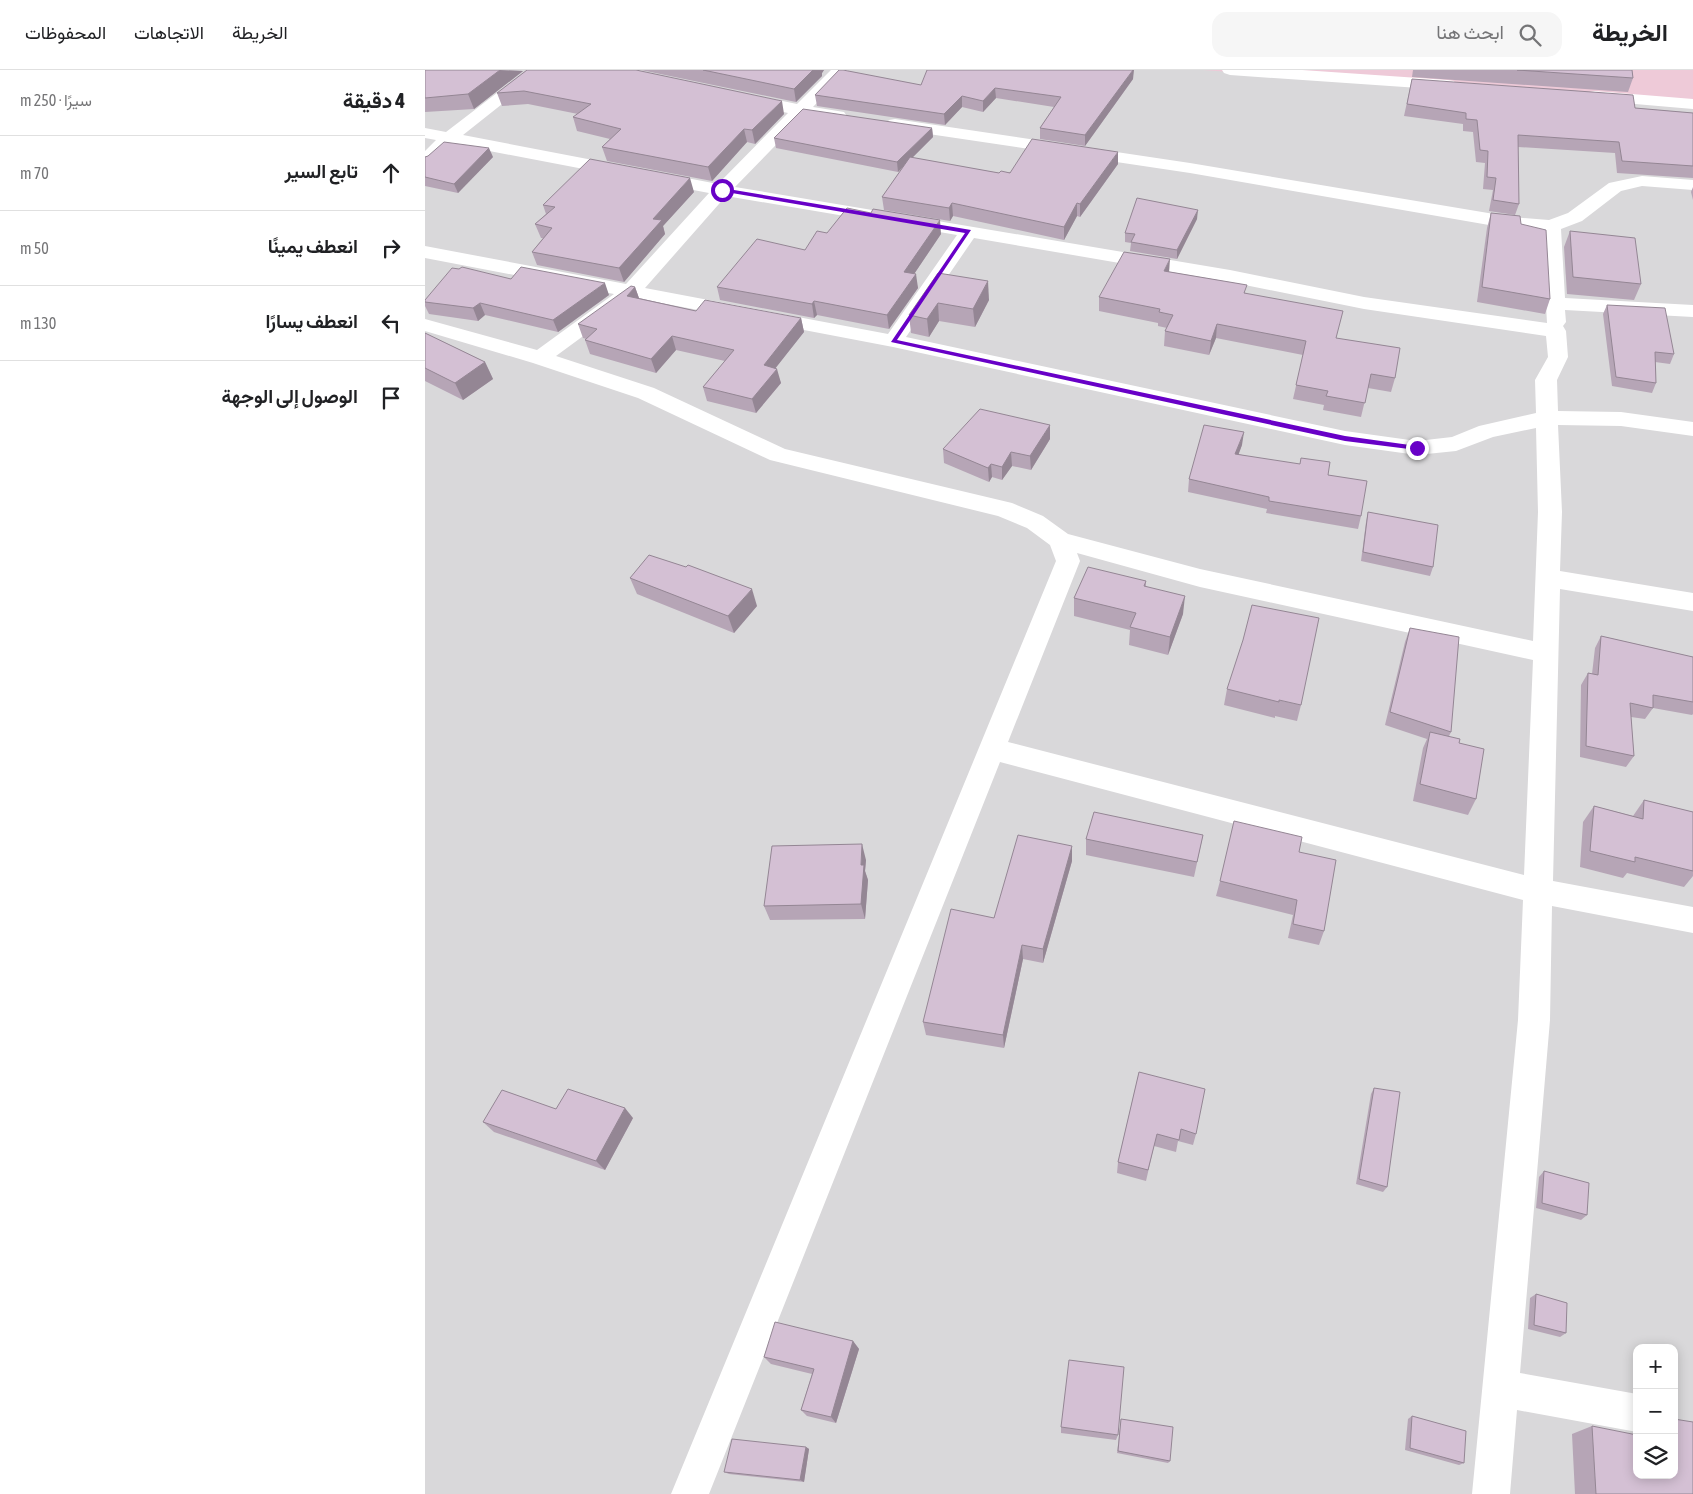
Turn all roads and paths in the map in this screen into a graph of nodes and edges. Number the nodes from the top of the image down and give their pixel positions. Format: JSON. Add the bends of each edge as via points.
{"nodes":[{"id":1,"x":537,"y":70,"type":"edge"},
{"id":2,"x":840,"y":70,"type":"edge"},
{"id":3,"x":1230,"y":70,"type":"edge"},
{"id":4,"x":1466,"y":87,"type":"edge"},
{"id":5,"x":1584,"y":95,"type":"edge"},
{"id":6,"x":733,"y":96,"type":"edge"},
{"id":7,"x":1693,"y":104,"type":"edge"},
{"id":8,"x":799,"y":110,"type":"junction"},
{"id":9,"x":858,"y":119,"type":"edge"},
{"id":10,"x":878,"y":122,"type":"edge"},
{"id":11,"x":425,"y":133,"type":"edge"},
{"id":12,"x":450,"y":137,"type":"junction"},
{"id":13,"x":425,"y":160,"type":"edge"},
{"id":14,"x":1693,"y":185,"type":"edge"},
{"id":15,"x":722,"y":190,"type":"junction"},
{"id":16,"x":1551,"y":226,"type":"junction"},
{"id":17,"x":969,"y":232,"type":"junction"},
{"id":18,"x":425,"y":252,"type":"edge"},
{"id":19,"x":630,"y":292,"type":"junction"},
{"id":20,"x":1556,"y":304,"type":"junction"},
{"id":21,"x":1693,"y":311,"type":"edge"},
{"id":22,"x":425,"y":325,"type":"edge"},
{"id":23,"x":1556,"y":330,"type":"junction"},
{"id":24,"x":893,"y":341,"type":"junction"},
{"id":25,"x":540,"y":358,"type":"junction"},
{"id":26,"x":1548,"y":418,"type":"junction"},
{"id":27,"x":1693,"y":429,"type":"edge"},
{"id":28,"x":1060,"y":540,"type":"junction"},
{"id":29,"x":1547,"y":578,"type":"junction"},
{"id":30,"x":1693,"y":602,"type":"edge"},
{"id":31,"x":1544,"y":653,"type":"junction"},
{"id":32,"x":992,"y":749,"type":"junction"},
{"id":33,"x":1538,"y":891,"type":"junction"},
{"id":34,"x":1693,"y":920,"type":"edge"},
{"id":35,"x":1501,"y":1388,"type":"junction"},
{"id":36,"x":1633,"y":1412,"type":"edge"},
{"id":37,"x":690,"y":1494,"type":"edge"},
{"id":38,"x":1491,"y":1494,"type":"edge"}],
"edges":[{"from":1,"to":12,"type":"street"},
{"from":2,"to":8,"type":"street"},
{"from":3,"to":4,"type":"street"},
{"from":5,"to":7,"type":"street"},
{"from":6,"to":8,"type":"street"},
{"from":8,"to":9,"type":"street"},
{"from":8,"to":15,"type":"street"},
{"from":10,"to":16,"type":"street","via":[[1190,168],[1512,223]]},
{"from":11,"to":12,"type":"street"},
{"from":12,"to":13,"type":"street"},
{"from":12,"to":15,"type":"street"},
{"from":14,"to":16,"type":"street","via":[[1642,181],[1615,187],[1575,217]]},
{"from":15,"to":17,"type":"street"},
{"from":15,"to":19,"type":"street"},
{"from":16,"to":20,"type":"street"},
{"from":17,"to":23,"type":"street","via":[[1230,276],[1364,303]]},
{"from":17,"to":24,"type":"street"},
{"from":18,"to":19,"type":"street"},
{"from":19,"to":24,"type":"street"},
{"from":19,"to":25,"type":"street"},
{"from":20,"to":21,"type":"street"},
{"from":20,"to":23,"type":"street"},
{"from":22,"to":25,"type":"street"},
{"from":23,"to":26,"type":"street","via":[[1558,358],[1546,380]]},
{"from":24,"to":26,"type":"street","via":[[1345,438],[1417,448],[1456,444],[1487,431]]},
{"from":25,"to":28,"type":"street","via":[[646,393],[778,455],[1005,509],[1035,522]]},
{"from":26,"to":27,"type":"street","via":[[1621,419]]},
{"from":26,"to":29,"type":"street","via":[[1550,512]]},
{"from":28,"to":31,"type":"street","via":[[1199,578]]},
{"from":28,"to":32,"type":"street","via":[[1068,561]]},
{"from":29,"to":30,"type":"street"},
{"from":29,"to":31,"type":"street"},
{"from":31,"to":33,"type":"street"},
{"from":32,"to":33,"type":"street"},
{"from":32,"to":37,"type":"street"},
{"from":33,"to":34,"type":"street"},
{"from":33,"to":35,"type":"street","via":[[1534,1020]]},
{"from":35,"to":36,"type":"street"},
{"from":35,"to":38,"type":"street"}]}
